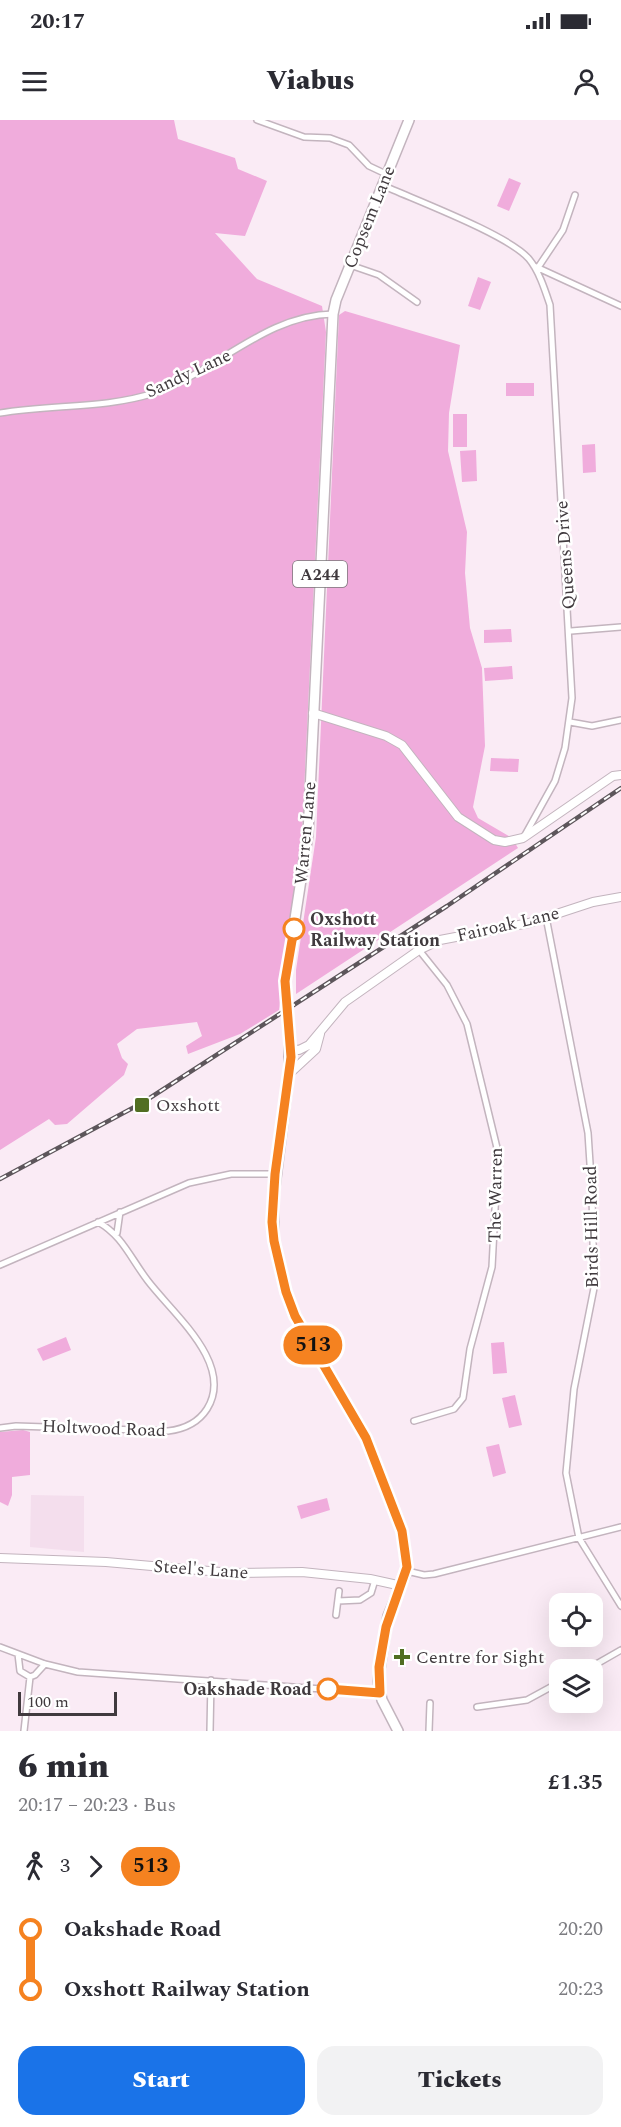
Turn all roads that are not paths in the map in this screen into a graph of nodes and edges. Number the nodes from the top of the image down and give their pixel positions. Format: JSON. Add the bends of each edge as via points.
{"nodes":[{"id":1,"x":257,"y":120,"type":"edge"},
{"id":2,"x":409,"y":120,"type":"edge"},
{"id":3,"x":386,"y":174,"type":"junction"},
{"id":4,"x":382,"y":184,"type":"junction"},
{"id":5,"x":575,"y":195,"type":"dead end"},
{"id":6,"x":350,"y":265,"type":"junction"},
{"id":7,"x":537,"y":266,"type":"junction"},
{"id":8,"x":417,"y":302,"type":"dead end"},
{"id":9,"x":621,"y":306,"type":"edge"},
{"id":10,"x":333,"y":315,"type":"junction"},
{"id":11,"x":0,"y":413,"type":"edge"},
{"id":12,"x":621,"y":627,"type":"edge"},
{"id":13,"x":570,"y":631,"type":"junction"},
{"id":14,"x":313,"y":713,"type":"junction"},
{"id":15,"x":621,"y":720,"type":"edge"},
{"id":16,"x":570,"y":722,"type":"junction"},
{"id":17,"x":621,"y":775,"type":"edge"},
{"id":18,"x":523,"y":837,"type":"junction"},
{"id":19,"x":621,"y":897,"type":"edge"},
{"id":20,"x":546,"y":917,"type":"junction"},
{"id":21,"x":419,"y":950,"type":"junction"},
{"id":22,"x":320,"y":1033,"type":"junction"},
{"id":23,"x":291,"y":1049,"type":"junction"},
{"id":24,"x":290,"y":1074,"type":"junction"},
{"id":25,"x":275,"y":1174,"type":"junction"},
{"id":26,"x":120,"y":1212,"type":"junction"},
{"id":27,"x":98,"y":1222,"type":"junction"},
{"id":28,"x":117,"y":1233,"type":"junction"},
{"id":29,"x":0,"y":1265,"type":"edge"},
{"id":30,"x":414,"y":1421,"type":"dead end"},
{"id":31,"x":0,"y":1428,"type":"edge"},
{"id":32,"x":621,"y":1527,"type":"edge"},
{"id":33,"x":579,"y":1538,"type":"junction"},
{"id":34,"x":0,"y":1558,"type":"edge"},
{"id":35,"x":407,"y":1571,"type":"junction"},
{"id":36,"x":375,"y":1580,"type":"junction"},
{"id":37,"x":402,"y":1586,"type":"junction"},
{"id":38,"x":339,"y":1591,"type":"dead end"},
{"id":39,"x":338,"y":1601,"type":"junction"},
{"id":40,"x":621,"y":1606,"type":"edge"},
{"id":41,"x":336,"y":1615,"type":"dead end"},
{"id":42,"x":0,"y":1647,"type":"edge"},
{"id":43,"x":621,"y":1650,"type":"edge"},
{"id":44,"x":18,"y":1654,"type":"junction"},
{"id":45,"x":603,"y":1660,"type":"edge"},
{"id":46,"x":45,"y":1664,"type":"junction"},
{"id":47,"x":30,"y":1677,"type":"junction"},
{"id":48,"x":211,"y":1680,"type":"junction"},
{"id":49,"x":549,"y":1688,"type":"edge"},
{"id":50,"x":380,"y":1693,"type":"junction"},
{"id":51,"x":430,"y":1703,"type":"dead end"},
{"id":52,"x":477,"y":1707,"type":"dead end"},
{"id":53,"x":24,"y":1731,"type":"edge"},
{"id":54,"x":210,"y":1731,"type":"edge"},
{"id":55,"x":398,"y":1731,"type":"edge"},
{"id":56,"x":429,"y":1731,"type":"edge"}],
"edges":[{"from":1,"to":3,"type":"street","via":[[304,137],[330,138],[349,146],[369,166]]},
{"from":2,"to":3,"type":"main road","name":"Copsem Lane","number":"A244"},
{"from":3,"to":4,"type":"main road","name":"Copsem Lane","number":"A244"},
{"from":4,"to":6,"type":"main road","name":"Copsem Lane","number":"A244"},
{"from":4,"to":7,"type":"street","via":[[503,240]]},
{"from":5,"to":7,"type":"street","via":[[563,231]]},
{"from":6,"to":8,"type":"street","via":[[379,275]]},
{"from":6,"to":10,"type":"main road","name":"Copsem Lane","number":"A244"},
{"from":7,"to":9,"type":"street"},
{"from":7,"to":13,"type":"street","name":"Queens Drive","via":[[552,316]]},
{"from":10,"to":11,"type":"street","name":"Sandy Lane","via":[[308,316],[279,325],[155,393],[118,401]]},
{"from":10,"to":14,"type":"main road","name":"Warren Lane","number":"A244"},
{"from":12,"to":13,"type":"street"},
{"from":13,"to":16,"type":"street","name":"Queens Drive"},
{"from":14,"to":18,"type":"main road","via":[[386,736],[402,745],[458,817],[482,835],[505,842]]},
{"from":14,"to":23,"type":"main road","name":"Warren Lane","number":"A244","bridge":true,"via":[[308,834],[285,984]]},
{"from":15,"to":16,"type":"street","via":[[592,726]]},
{"from":16,"to":18,"type":"street","name":"Queens Drive","via":[[555,781]]},
{"from":17,"to":18,"type":"main road","via":[[613,776]]},
{"from":19,"to":20,"type":"main road","name":"Fairoak Lane"},
{"from":20,"to":21,"type":"main road","name":"Fairoak Lane","via":[[440,940]]},
{"from":20,"to":33,"type":"street","name":"Birds Hill Road","via":[[588,1133],[591,1183],[594,1288],[574,1389],[566,1473]]},
{"from":21,"to":22,"type":"main road","name":"Fairoak Lane","via":[[345,1002]]},
{"from":21,"to":30,"type":"street","name":"The Warren","via":[[447,985],[467,1024],[498,1152],[492,1267],[470,1349],[463,1398],[454,1410]]},
{"from":22,"to":23,"type":"main road","name":"Fairoak Lane","via":[[304,1048]]},
{"from":22,"to":24,"type":"main road","via":[[316,1049]]},
{"from":23,"to":24,"type":"main road","name":"Warren Lane","number":"A244"},
{"from":24,"to":25,"type":"main road","name":"Warren Lane","number":"A244"},
{"from":25,"to":26,"type":"street","via":[[255,1172],[207,1178]]},
{"from":25,"to":35,"type":"main road","name":"Warren Lane","number":"A244","via":[[272,1222],[286,1292],[295,1316],[366,1438],[402,1531]]},
{"from":26,"to":27,"type":"street"},
{"from":26,"to":28,"type":"street"},
{"from":27,"to":28,"type":"street","name":"Holtwood Road"},
{"from":27,"to":29,"type":"street"},
{"from":28,"to":31,"type":"street","name":"Holtwood Road","via":[[148,1281],[209,1359],[216,1380],[209,1405],[201,1418],[189,1426],[168,1431]]},
{"from":32,"to":33,"type":"street"},
{"from":33,"to":35,"type":"street","via":[[429,1575]]},
{"from":33,"to":40,"type":"street"},
{"from":34,"to":36,"type":"main road","name":"Steel's Lane","via":[[251,1574],[302,1572]]},
{"from":35,"to":37,"type":"main road","number":"A244"},
{"from":36,"to":37,"type":"main road","name":"Steel's Lane"},
{"from":36,"to":39,"type":"street","via":[[371,1593],[360,1600]]},
{"from":37,"to":50,"type":"main road","number":"A244","via":[[386,1627],[379,1667]]},
{"from":38,"to":39,"type":"street"},
{"from":39,"to":41,"type":"street"},
{"from":42,"to":44,"type":"street"},
{"from":43,"to":45,"type":"street"},
{"from":44,"to":46,"type":"street"},
{"from":44,"to":47,"type":"street","via":[[20,1671]]},
{"from":46,"to":47,"type":"street"},
{"from":46,"to":48,"type":"street","via":[[90,1673]]},
{"from":47,"to":53,"type":"street"},
{"from":48,"to":50,"type":"street"},
{"from":48,"to":54,"type":"street"},
{"from":49,"to":52,"type":"street","via":[[527,1700]]},
{"from":50,"to":55,"type":"main road","number":"A244"},
{"from":51,"to":56,"type":"street"}]}
